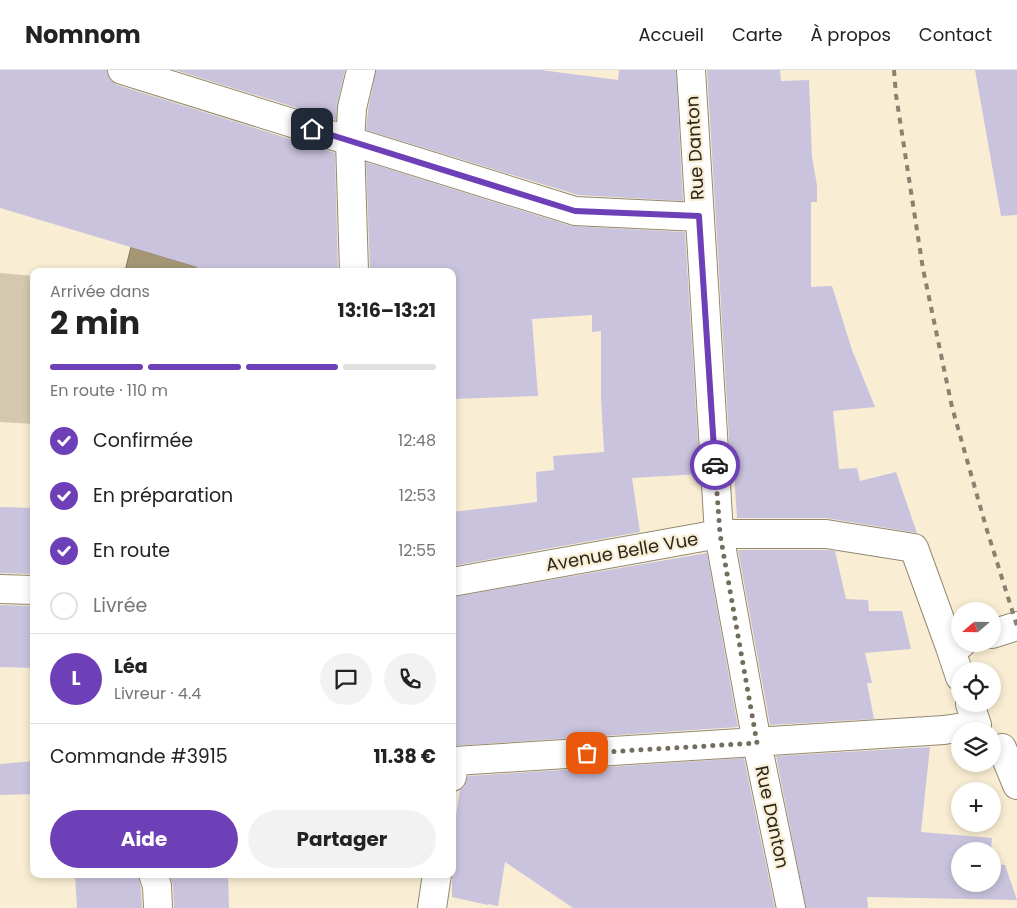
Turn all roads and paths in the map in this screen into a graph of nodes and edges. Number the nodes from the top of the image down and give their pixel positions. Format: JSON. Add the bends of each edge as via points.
{"nodes":[{"id":1,"x":122,"y":70,"type":"edge"},
{"id":2,"x":362,"y":70,"type":"edge"},
{"id":3,"x":691,"y":70,"type":"edge"},
{"id":4,"x":350,"y":141,"type":"junction"},
{"id":5,"x":699,"y":216,"type":"junction"},
{"id":6,"x":354,"y":268,"type":"edge"},
{"id":7,"x":720,"y":534,"type":"junction"},
{"id":8,"x":456,"y":581,"type":"edge"},
{"id":9,"x":0,"y":589,"type":"edge"},
{"id":10,"x":30,"y":590,"type":"edge"},
{"id":11,"x":1017,"y":626,"type":"edge"},
{"id":12,"x":1001,"y":631,"type":"edge"},
{"id":13,"x":951,"y":633,"type":"edge"},
{"id":14,"x":973,"y":712,"type":"edge"},
{"id":15,"x":757,"y":743,"type":"junction"},
{"id":16,"x":1002,"y":748,"type":"dead end"},
{"id":17,"x":456,"y":761,"type":"edge"},
{"id":18,"x":1017,"y":785,"type":"edge"},
{"id":19,"x":154,"y":878,"type":"edge"},
{"id":20,"x":436,"y":878,"type":"edge"},
{"id":21,"x":158,"y":908,"type":"edge"},
{"id":22,"x":432,"y":908,"type":"edge"},
{"id":23,"x":791,"y":908,"type":"edge"}],
"edges":[{"from":1,"to":4,"type":"street"},
{"from":2,"to":4,"type":"street","via":[[352,108]]},
{"from":3,"to":5,"type":"street","name":"Rue Danton"},
{"from":4,"to":5,"type":"street","via":[[575,211]]},
{"from":4,"to":6,"type":"street"},
{"from":5,"to":7,"type":"street","name":"Rue Danton"},
{"from":7,"to":8,"type":"street","name":"Avenue Belle Vue"},
{"from":7,"to":13,"type":"street","name":"Avenue Belle Vue","via":[[826,534],[914,548]]},
{"from":7,"to":15,"type":"street","name":"Rue Danton"},
{"from":9,"to":10,"type":"street"},
{"from":11,"to":12,"type":"street"},
{"from":14,"to":15,"type":"street","via":[[977,725],[944,730]]},
{"from":15,"to":17,"type":"street"},
{"from":15,"to":23,"type":"street","name":"Rue Danton"},
{"from":16,"to":18,"type":"street"},
{"from":19,"to":21,"type":"street"},
{"from":20,"to":22,"type":"street"}]}
